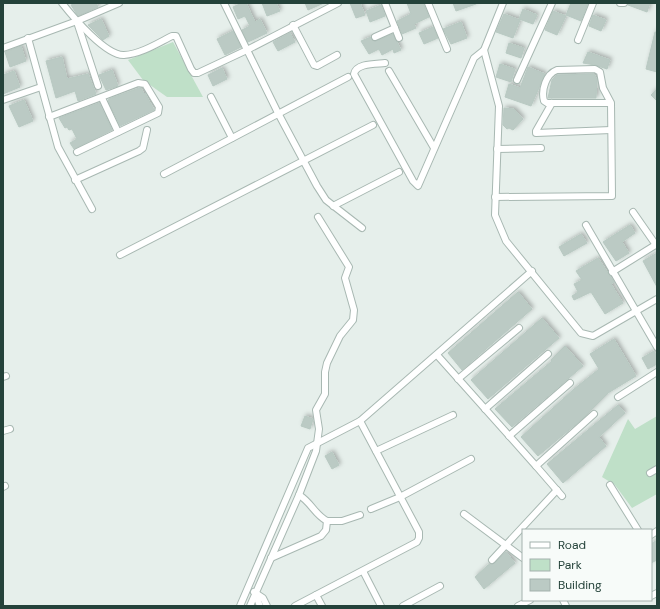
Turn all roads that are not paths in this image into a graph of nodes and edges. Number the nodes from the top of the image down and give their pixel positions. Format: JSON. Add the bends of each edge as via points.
{"nodes":[{"id":1,"x":62,"y":3,"type":"edge"},
{"id":2,"x":119,"y":3,"type":"edge"},
{"id":3,"x":224,"y":3,"type":"edge"},
{"id":4,"x":338,"y":3,"type":"edge"},
{"id":5,"x":385,"y":3,"type":"edge"},
{"id":6,"x":503,"y":3,"type":"edge"},
{"id":7,"x":552,"y":3,"type":"edge"},
{"id":8,"x":593,"y":3,"type":"edge"},
{"id":9,"x":620,"y":3,"type":"edge"},
{"id":10,"x":624,"y":3,"type":"edge"},
{"id":11,"x":431,"y":4,"type":"edge"},
{"id":12,"x":77,"y":21,"type":"junction"},
{"id":13,"x":293,"y":25,"type":"junction"},
{"id":14,"x":395,"y":28,"type":"junction"},
{"id":15,"x":375,"y":36,"type":"dead end"},
{"id":16,"x":28,"y":38,"type":"junction"},
{"id":17,"x":399,"y":38,"type":"dead end"},
{"id":18,"x":578,"y":40,"type":"dead end"},
{"id":19,"x":3,"y":48,"type":"edge"},
{"id":20,"x":447,"y":49,"type":"dead end"},
{"id":21,"x":247,"y":50,"type":"junction"},
{"id":22,"x":484,"y":50,"type":"junction"},
{"id":23,"x":337,"y":55,"type":"dead end"},
{"id":24,"x":385,"y":63,"type":"dead end"},
{"id":25,"x":389,"y":71,"type":"dead end"},
{"id":26,"x":348,"y":77,"type":"dead end"},
{"id":27,"x":517,"y":80,"type":"dead end"},
{"id":28,"x":98,"y":86,"type":"dead end"},
{"id":29,"x":41,"y":87,"type":"junction"},
{"id":30,"x":211,"y":97,"type":"dead end"},
{"id":31,"x":102,"y":98,"type":"junction"},
{"id":32,"x":3,"y":100,"type":"edge"},
{"id":33,"x":552,"y":103,"type":"junction"},
{"id":34,"x":611,"y":103,"type":"junction"},
{"id":35,"x":278,"y":113,"type":"junction"},
{"id":36,"x":50,"y":117,"type":"junction"},
{"id":37,"x":373,"y":125,"type":"dead end"},
{"id":38,"x":147,"y":130,"type":"dead end"},
{"id":39,"x":612,"y":130,"type":"junction"},
{"id":40,"x":118,"y":132,"type":"junction"},
{"id":41,"x":232,"y":138,"type":"junction"},
{"id":42,"x":434,"y":148,"type":"junction"},
{"id":43,"x":541,"y":148,"type":"dead end"},
{"id":44,"x":497,"y":149,"type":"junction"},
{"id":45,"x":77,"y":152,"type":"dead end"},
{"id":46,"x":303,"y":161,"type":"junction"},
{"id":47,"x":399,"y":172,"type":"dead end"},
{"id":48,"x":164,"y":174,"type":"dead end"},
{"id":49,"x":75,"y":180,"type":"junction"},
{"id":50,"x":494,"y":197,"type":"junction"},
{"id":51,"x":333,"y":206,"type":"junction"},
{"id":52,"x":92,"y":209,"type":"dead end"},
{"id":53,"x":633,"y":212,"type":"dead end"},
{"id":54,"x":318,"y":217,"type":"dead end"},
{"id":55,"x":586,"y":225,"type":"dead end"},
{"id":56,"x":362,"y":228,"type":"dead end"},
{"id":57,"x":656,"y":244,"type":"edge"},
{"id":58,"x":120,"y":255,"type":"dead end"},
{"id":59,"x":532,"y":272,"type":"junction"},
{"id":60,"x":612,"y":272,"type":"junction"},
{"id":61,"x":657,"y":299,"type":"edge"},
{"id":62,"x":636,"y":312,"type":"junction"},
{"id":63,"x":519,"y":328,"type":"dead end"},
{"id":64,"x":657,"y":346,"type":"edge"},
{"id":65,"x":548,"y":354,"type":"dead end"},
{"id":66,"x":437,"y":355,"type":"junction"},
{"id":67,"x":657,"y":372,"type":"edge"},
{"id":68,"x":458,"y":379,"type":"junction"},
{"id":69,"x":570,"y":383,"type":"dead end"},
{"id":70,"x":618,"y":397,"type":"dead end"},
{"id":71,"x":485,"y":409,"type":"junction"},
{"id":72,"x":594,"y":414,"type":"dead end"},
{"id":73,"x":453,"y":415,"type":"dead end"},
{"id":74,"x":360,"y":421,"type":"junction"},
{"id":75,"x":10,"y":429,"type":"dead end"},
{"id":76,"x":3,"y":431,"type":"edge"},
{"id":77,"x":508,"y":436,"type":"junction"},
{"id":78,"x":318,"y":441,"type":"junction"},
{"id":79,"x":376,"y":451,"type":"junction"},
{"id":80,"x":471,"y":459,"type":"dead end"},
{"id":81,"x":536,"y":466,"type":"junction"},
{"id":82,"x":657,"y":468,"type":"edge"},
{"id":83,"x":650,"y":473,"type":"dead end"},
{"id":84,"x":610,"y":485,"type":"dead end"},
{"id":85,"x":556,"y":490,"type":"junction"},
{"id":86,"x":299,"y":495,"type":"junction"},
{"id":87,"x":562,"y":496,"type":"dead end"},
{"id":88,"x":400,"y":497,"type":"junction"},
{"id":89,"x":371,"y":509,"type":"dead end"},
{"id":90,"x":464,"y":514,"type":"dead end"},
{"id":91,"x":360,"y":515,"type":"dead end"},
{"id":92,"x":327,"y":521,"type":"junction"},
{"id":93,"x":637,"y":529,"type":"edge"},
{"id":94,"x":506,"y":545,"type":"junction"},
{"id":95,"x":522,"y":557,"type":"edge"},
{"id":96,"x":271,"y":558,"type":"junction"},
{"id":97,"x":492,"y":560,"type":"dead end"},
{"id":98,"x":363,"y":571,"type":"junction"},
{"id":99,"x":440,"y":586,"type":"dead end"},
{"id":100,"x":248,"y":588,"type":"junction"},
{"id":101,"x":258,"y":595,"type":"junction"},
{"id":102,"x":316,"y":595,"type":"junction"},
{"id":103,"x":528,"y":601,"type":"edge"},
{"id":104,"x":240,"y":606,"type":"edge"},
{"id":105,"x":250,"y":606,"type":"edge"},
{"id":106,"x":260,"y":606,"type":"edge"},
{"id":107,"x":267,"y":606,"type":"edge"},
{"id":108,"x":295,"y":606,"type":"edge"},
{"id":109,"x":322,"y":606,"type":"edge"},
{"id":110,"x":381,"y":606,"type":"edge"},
{"id":111,"x":404,"y":606,"type":"edge"},
{"id":112,"x":518,"y":606,"type":"edge"}],
"edges":[{"from":1,"to":12,"type":"street"},
{"from":2,"to":12,"type":"street"},
{"from":3,"to":21,"type":"street"},
{"from":4,"to":13,"type":"street"},
{"from":5,"to":14,"type":"street"},
{"from":6,"to":22,"type":"street"},
{"from":7,"to":27,"type":"street"},
{"from":8,"to":18,"type":"street"},
{"from":9,"to":10,"type":"street"},
{"from":11,"to":20,"type":"street"},
{"from":12,"to":16,"type":"street"},
{"from":12,"to":21,"type":"street","via":[[103,46],[122,55],[135,53],[176,36],[194,72]]},
{"from":12,"to":28,"type":"street"},
{"from":13,"to":21,"type":"street"},
{"from":13,"to":23,"type":"street","via":[[314,65],[317,66]]},
{"from":14,"to":15,"type":"street"},
{"from":14,"to":17,"type":"street"},
{"from":16,"to":19,"type":"street"},
{"from":16,"to":29,"type":"street"},
{"from":21,"to":35,"type":"street"},
{"from":22,"to":42,"type":"street","via":[[474,58]]},
{"from":22,"to":44,"type":"street","via":[[499,106]]},
{"from":24,"to":42,"type":"street","via":[[365,64],[356,69],[354,74],[418,186]]},
{"from":25,"to":42,"type":"street"},
{"from":26,"to":35,"type":"street"},
{"from":29,"to":32,"type":"street"},
{"from":29,"to":36,"type":"street"},
{"from":30,"to":41,"type":"street"},
{"from":31,"to":36,"type":"street"},
{"from":31,"to":40,"type":"street"},
{"from":31,"to":40,"type":"street","via":[[142,82],[146,84],[159,107],[158,113]]},
{"from":33,"to":34,"type":"street"},
{"from":33,"to":34,"type":"street","via":[[544,101],[543,98],[546,78],[551,72],[595,69],[600,72],[603,88]]},
{"from":33,"to":39,"type":"street","via":[[536,133]]},
{"from":34,"to":39,"type":"street"},
{"from":35,"to":41,"type":"street"},
{"from":35,"to":46,"type":"street"},
{"from":36,"to":49,"type":"street","via":[[58,147]]},
{"from":37,"to":46,"type":"street"},
{"from":38,"to":49,"type":"street","via":[[140,151]]},
{"from":39,"to":50,"type":"street","via":[[612,196]]},
{"from":40,"to":45,"type":"street"},
{"from":41,"to":48,"type":"street"},
{"from":43,"to":44,"type":"street"},
{"from":44,"to":50,"type":"street"},
{"from":46,"to":51,"type":"street","via":[[326,200]]},
{"from":46,"to":58,"type":"street"},
{"from":47,"to":51,"type":"street"},
{"from":49,"to":52,"type":"street"},
{"from":50,"to":59,"type":"street","via":[[499,229]]},
{"from":51,"to":56,"type":"street"},
{"from":53,"to":57,"type":"street"},
{"from":54,"to":78,"type":"street","via":[[349,267],[345,278],[354,316],[340,336],[327,363],[325,394],[316,410]]},
{"from":55,"to":60,"type":"street"},
{"from":57,"to":60,"type":"street"},
{"from":59,"to":62,"type":"street","via":[[586,336],[592,336]]},
{"from":59,"to":66,"type":"street"},
{"from":60,"to":62,"type":"street"},
{"from":61,"to":62,"type":"street"},
{"from":62,"to":64,"type":"street"},
{"from":63,"to":68,"type":"street"},
{"from":65,"to":71,"type":"street"},
{"from":66,"to":68,"type":"street"},
{"from":66,"to":74,"type":"street"},
{"from":67,"to":70,"type":"street"},
{"from":68,"to":71,"type":"street"},
{"from":69,"to":77,"type":"street"},
{"from":71,"to":77,"type":"street"},
{"from":72,"to":81,"type":"street"},
{"from":73,"to":79,"type":"street"},
{"from":74,"to":78,"type":"street"},
{"from":74,"to":79,"type":"street"},
{"from":75,"to":76,"type":"street"},
{"from":77,"to":81,"type":"street"},
{"from":78,"to":86,"type":"street"},
{"from":78,"to":100,"type":"street","via":[[308,448]]},
{"from":79,"to":88,"type":"street"},
{"from":80,"to":88,"type":"street"},
{"from":81,"to":85,"type":"street"},
{"from":82,"to":83,"type":"street"},
{"from":84,"to":93,"type":"street"},
{"from":85,"to":87,"type":"street"},
{"from":85,"to":94,"type":"street"},
{"from":86,"to":92,"type":"street"},
{"from":86,"to":96,"type":"street"},
{"from":88,"to":89,"type":"street"},
{"from":88,"to":98,"type":"street","via":[[418,532],[417,542]]},
{"from":90,"to":94,"type":"street"},
{"from":91,"to":92,"type":"street","via":[[342,521]]},
{"from":92,"to":96,"type":"street","via":[[326,530],[321,536]]},
{"from":94,"to":95,"type":"street"},
{"from":94,"to":97,"type":"street"},
{"from":96,"to":101,"type":"street"},
{"from":98,"to":102,"type":"street"},
{"from":98,"to":110,"type":"street"},
{"from":99,"to":111,"type":"street"},
{"from":100,"to":101,"type":"street"},
{"from":100,"to":104,"type":"street"},
{"from":101,"to":105,"type":"street"},
{"from":101,"to":106,"type":"street"},
{"from":101,"to":107,"type":"street"},
{"from":102,"to":108,"type":"street"},
{"from":102,"to":109,"type":"street"},
{"from":103,"to":112,"type":"street"}]}
